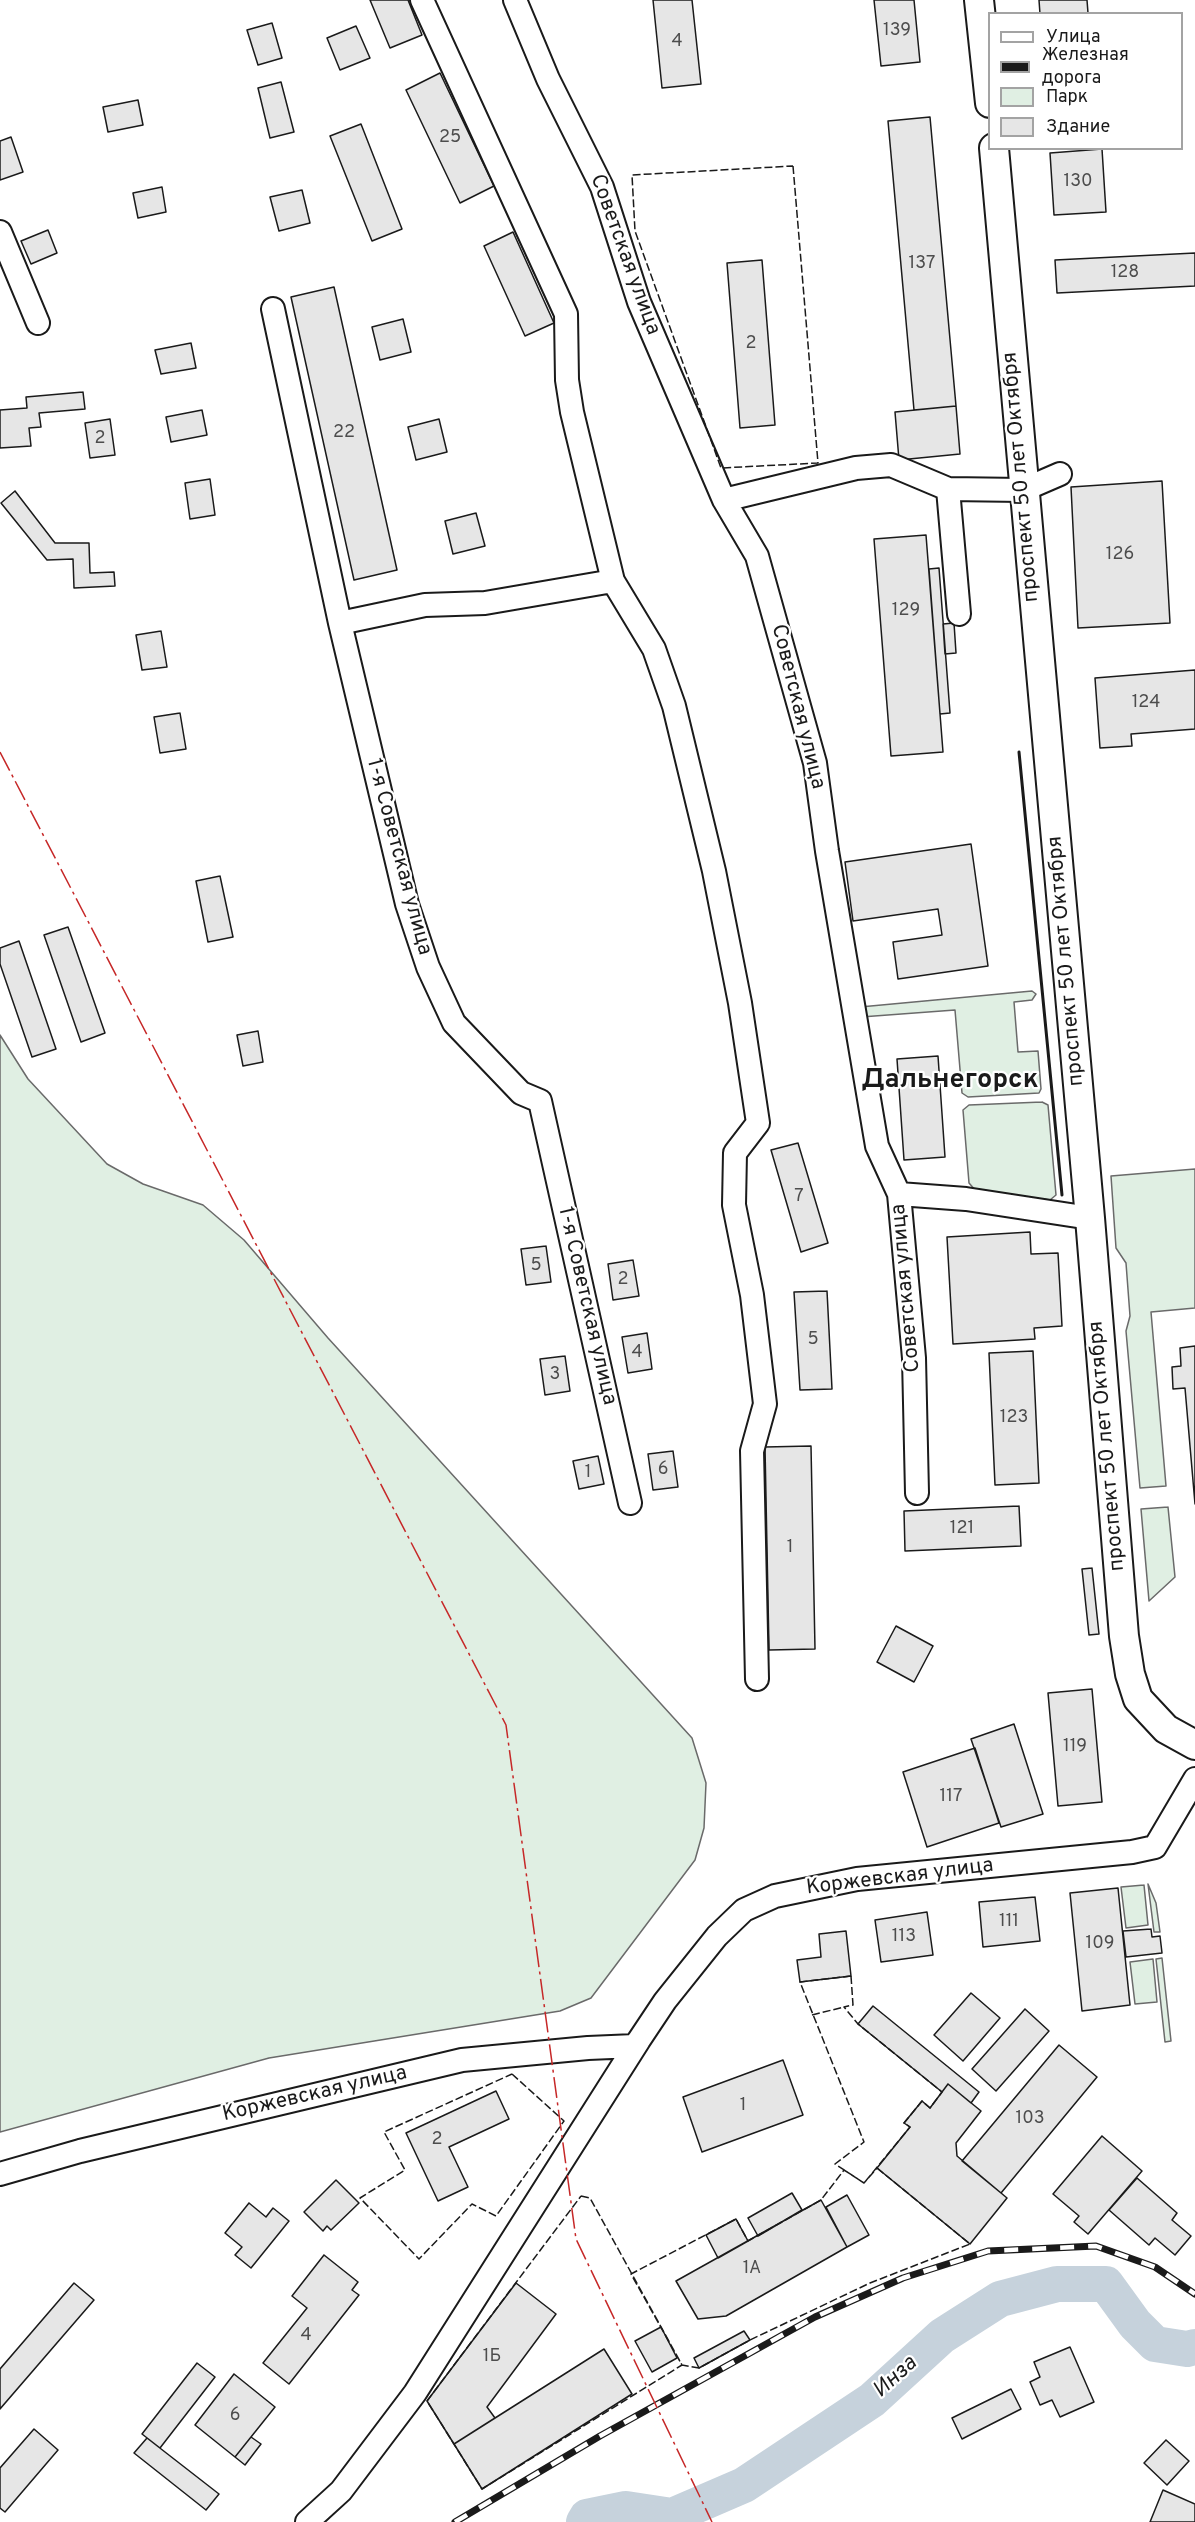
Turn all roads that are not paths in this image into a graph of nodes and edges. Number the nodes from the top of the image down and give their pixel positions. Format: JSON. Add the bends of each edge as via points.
{"nodes":[{"id":1,"x":422,"y":0,"type":"edge"},
{"id":2,"x":515,"y":0,"type":"edge"},
{"id":3,"x":979,"y":0,"type":"edge"},
{"id":4,"x":988,"y":84,"type":"edge"},
{"id":5,"x":994,"y":150,"type":"edge"},
{"id":6,"x":0,"y":232,"type":"edge"},
{"id":7,"x":273,"y":309,"type":"dead end"},
{"id":8,"x":38,"y":323,"type":"dead end"},
{"id":9,"x":1060,"y":474,"type":"dead end"},
{"id":10,"x":948,"y":489,"type":"junction"},
{"id":11,"x":1023,"y":490,"type":"junction"},
{"id":12,"x":724,"y":500,"type":"junction"},
{"id":13,"x":613,"y":581,"type":"junction"},
{"id":14,"x":959,"y":615,"type":"dead end"},
{"id":15,"x":340,"y":623,"type":"junction"},
{"id":16,"x":899,"y":1194,"type":"junction"},
{"id":17,"x":1090,"y":1218,"type":"junction"},
{"id":18,"x":917,"y":1493,"type":"dead end"},
{"id":19,"x":630,"y":1503,"type":"dead end"},
{"id":20,"x":757,"y":1679,"type":"dead end"},
{"id":21,"x":1195,"y":1745,"type":"edge"},
{"id":22,"x":1195,"y":1779,"type":"edge"},
{"id":23,"x":635,"y":2046,"type":"junction"},
{"id":24,"x":0,"y":2174,"type":"edge"},
{"id":25,"x":307,"y":2522,"type":"edge"}],
"edges":[{"from":1,"to":13,"type":"street","via":[[566,314],[567,380],[572,412]]},
{"from":2,"to":12,"type":"street","name":"Советская улица","via":[[548,79],[602,187],[639,302]]},
{"from":3,"to":4,"type":"main road"},
{"from":5,"to":11,"type":"main road","name":"проспект 50 лет Октября"},
{"from":6,"to":8,"type":"street"},
{"from":7,"to":15,"type":"street","name":"1-я Советская улица"},
{"from":9,"to":11,"type":"street"},
{"from":10,"to":11,"type":"street"},
{"from":10,"to":12,"type":"street","via":[[891,465],[856,468]]},
{"from":10,"to":14,"type":"street"},
{"from":11,"to":17,"type":"main road","name":"проспект 50 лет Октября"},
{"from":12,"to":16,"type":"street","name":"Советская улица","via":[[757,556],[815,763],[877,1146]]},
{"from":13,"to":15,"type":"street","via":[[485,603],[425,605]]},
{"from":13,"to":20,"type":"street","via":[[654,649],[674,706],[714,871],[758,1123],[735,1154],[734,1204],[752,1295],[765,1404],[752,1451]]},
{"from":15,"to":19,"type":"street","name":"1-я Советская улица","via":[[406,904],[428,967],[454,1023],[520,1093],[540,1101]]},
{"from":16,"to":17,"type":"street","via":[[966,1199]]},
{"from":16,"to":18,"type":"street","name":"Советская улица","via":[[914,1358]]},
{"from":17,"to":21,"type":"main road","name":"проспект 50 лет Октября","via":[[1130,1674],[1138,1699],[1166,1729]]},
{"from":22,"to":23,"type":"street","name":"Коржевская улица","via":[[1155,1847],[858,1879],[775,1896],[744,1910],[665,2001]]},
{"from":23,"to":24,"type":"street","name":"Коржевская улица","via":[[462,2060],[80,2151]]},
{"from":23,"to":25,"type":"street","name":"Коржевская улица","via":[[415,2394],[341,2491]]}]}
